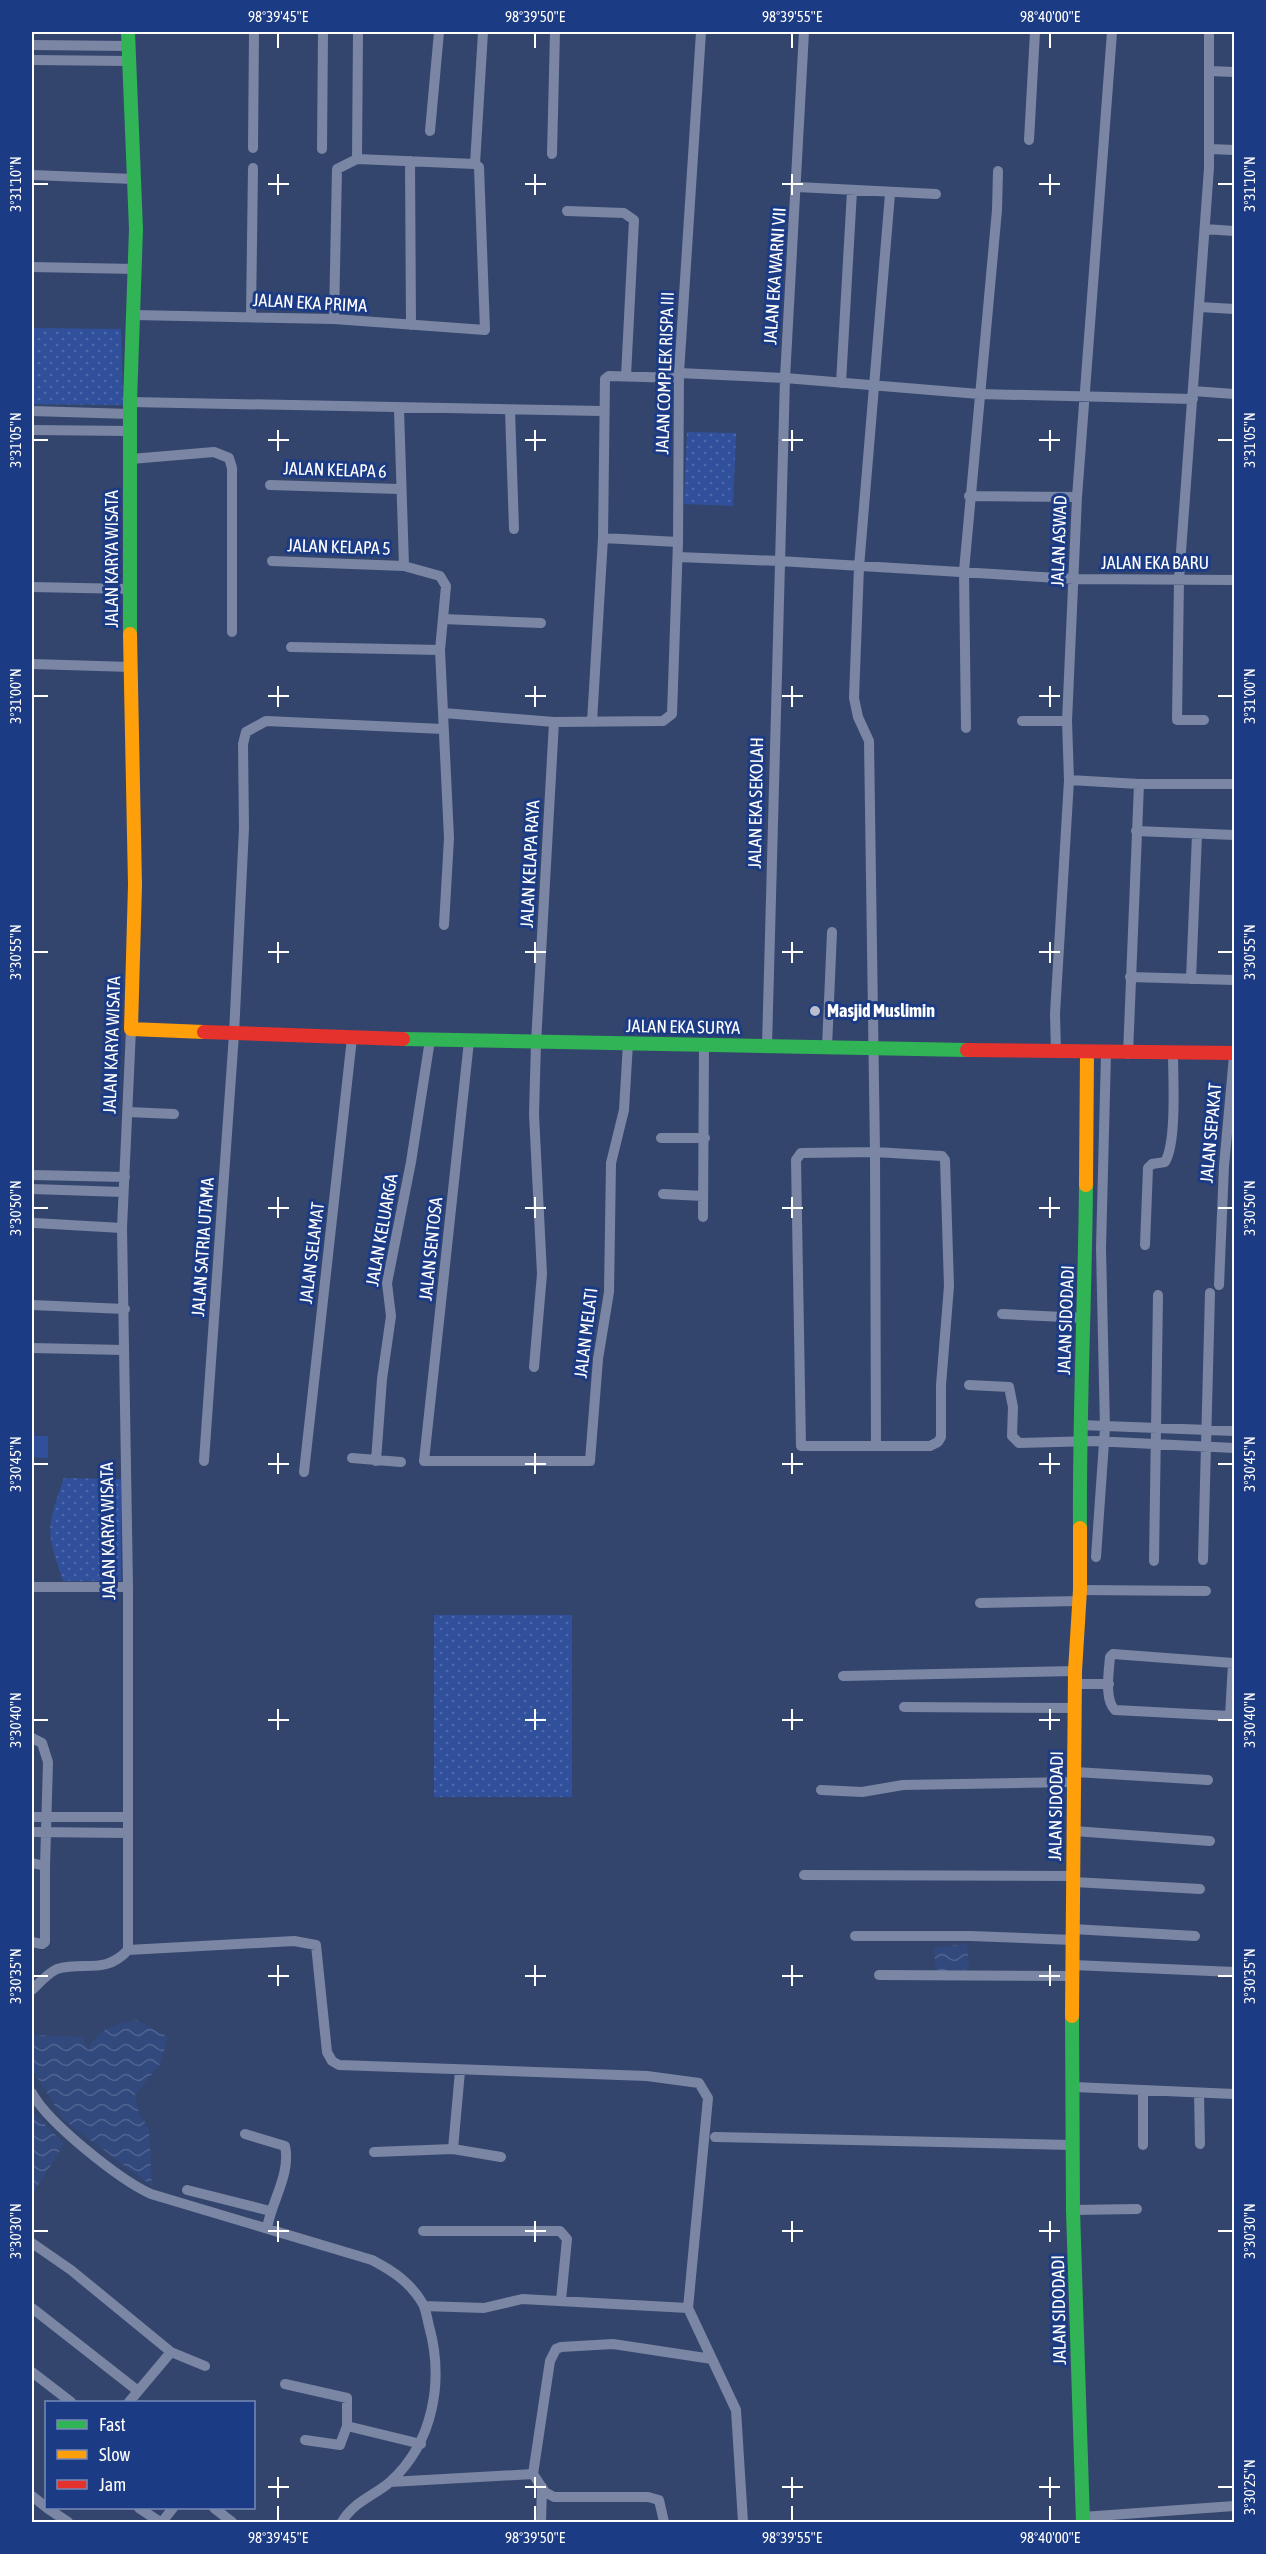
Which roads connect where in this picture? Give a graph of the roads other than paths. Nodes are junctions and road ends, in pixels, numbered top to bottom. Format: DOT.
graph roads {
  1 [pos="254,32"];
  2 [pos="323,32"];
  3 [pos="358,32"];
  4 [pos="439,32"];
  5 [pos="483,32"];
  6 [pos="555,32"];
  7 [pos="701,32"];
  8 [pos="804,32"];
  9 [pos="1035,32"];
  10 [pos="1112,32"];
  11 [pos="1209,32"];
  12 [pos="128,39"];
  13 [pos="32,45"];
  14 [pos="61,46"];
  15 [pos="32,60"];
  16 [pos="61,61"];
  17 [pos="128,61"];
  18 [pos="1209,71"];
  19 [pos="1234,72"];
  20 [pos="430,131"];
  21 [pos="1029,140"];
  22 [pos="253,148"];
  23 [pos="1210,148"];
  24 [pos="322,149"];
  25 [pos="1234,150"];
  26 [pos="552,153"];
  27 [pos="357,159"];
  28 [pos="410,161"];
  29 [pos="475,164"];
  30 [pos="253,168"];
  31 [pos="998,171"];
  32 [pos="32,175"];
  33 [pos="134,178"];
  34 [pos="797,187"];
  35 [pos="852,191"];
  36 [pos="890,194"];
  37 [pos="936,194"];
  38 [pos="567,211"];
  39 [pos="1205,229"];
  40 [pos="1234,231"];
  41 [pos="32,267"];
  42 [pos="135,269"];
  43 [pos="1200,307"];
  44 [pos="1234,309"];
  45 [pos="134,315"];
  46 [pos="251,316"];
  47 [pos="334,319"];
  48 [pos="411,325"];
  49 [pos="679,375"];
  50 [pos="626,376"];
  51 [pos="785,378"];
  52 [pos="841,383"];
  53 [pos="873,387"];
  54 [pos="979,394"];
  55 [pos="1234,394"];
  56 [pos="1193,395"];
  57 [pos="1084,396"];
  58 [pos="130,408"];
  59 [pos="399,409"];
  60 [pos="510,410"];
  61 [pos="32,411"];
  62 [pos="602,411"];
  63 [pos="32,430"];
  64 [pos="130,431"];
  65 [pos="131,456"];
  66 [pos="270,485"];
  67 [pos="399,489"];
  68 [pos="969,496"];
  69 [pos="1077,498"];
  70 [pos="514,529"];
  71 [pos="603,538"];
  72 [pos="678,542"];
  73 [pos="678,557"];
  74 [pos="272,561"];
  75 [pos="779,561"];
  76 [pos="404,566"];
  77 [pos="859,567"];
  78 [pos="964,571"];
  79 [pos="1075,579"];
  80 [pos="1179,579"];
  81 [pos="1234,580"];
  82 [pos="32,587"];
  83 [pos="129,589"];
  84 [pos="443,619"];
  85 [pos="541,623"];
  86 [pos="232,632"];
  87 [pos="291,647"];
  88 [pos="440,650"];
  89 [pos="32,664"];
  90 [pos="131,667"];
  91 [pos="444,713"];
  92 [pos="1204,720"];
  93 [pos="1022,721"];
  94 [pos="1067,721"];
  95 [pos="554,722"];
  96 [pos="592,722"];
  97 [pos="966,728"];
  98 [pos="443,729"];
  99 [pos="1069,780"];
  100 [pos="1234,783"];
  101 [pos="1139,784"];
  102 [pos="1136,831"];
  103 [pos="1197,835"];
  104 [pos="1234,835"];
  105 [pos="444,925"];
  106 [pos="832,932"];
  107 [pos="1130,977"];
  108 [pos="1191,979"];
  109 [pos="1234,980"];
  110 [pos="131,1029"];
  111 [pos="234,1034"];
  112 [pos="352,1038"];
  113 [pos="430,1040"];
  114 [pos="469,1041"];
  115 [pos="536,1043"];
  116 [pos="628,1043"];
  117 [pos="767,1046"];
  118 [pos="704,1047"];
  119 [pos="827,1047"];
  120 [pos="873,1048"];
  121 [pos="1056,1052"];
  122 [pos="1087,1053"];
  123 [pos="1173,1053"];
  124 [pos="1106,1054"];
  125 [pos="1128,1054"];
  126 [pos="1234,1055"];
  127 [pos="128,1112"];
  128 [pos="174,1114"];
  129 [pos="661,1138"];
  130 [pos="705,1138"];
  131 [pos="875,1152"];
  132 [pos="32,1175"];
  133 [pos="125,1177"];
  134 [pos="32,1189"];
  135 [pos="123,1192"];
  136 [pos="663,1194"];
  137 [pos="702,1196"];
  138 [pos="703,1217"];
  139 [pos="34,1223"];
  140 [pos="122,1228"];
  141 [pos="1145,1245"];
  142 [pos="1219,1285"];
  143 [pos="1210,1293"];
  144 [pos="1158,1295"];
  145 [pos="32,1305"];
  146 [pos="125,1309"];
  147 [pos="1002,1314"];
  148 [pos="1085,1318"];
  149 [pos="32,1348"];
  150 [pos="124,1350"];
  151 [pos="534,1367"];
  152 [pos="969,1385"];
  153 [pos="1080,1425"];
  154 [pos="1105,1428"];
  155 [pos="1155,1430"];
  156 [pos="1234,1431"];
  157 [pos="1208,1432"];
  158 [pos="1079,1441"];
  159 [pos="1102,1441"];
  160 [pos="876,1446"];
  161 [pos="1154,1446"];
  162 [pos="1208,1447"];
  163 [pos="1234,1448"];
  164 [pos="352,1458"];
  165 [pos="204,1461"];
  166 [pos="376,1461"];
  167 [pos="424,1461"];
  168 [pos="401,1462"];
  169 [pos="304,1472"];
  170 [pos="1096,1557"];
  171 [pos="1203,1560"];
  172 [pos="1154,1561"];
  173 [pos="32,1587"];
  174 [pos="128,1587"];
  175 [pos="1206,1591"];
  176 [pos="1079,1596"];
  177 [pos="980,1603"];
  178 [pos="843,1676"];
  179 [pos="1075,1678"];
  180 [pos="1109,1684"];
  181 [pos="904,1707"];
  182 [pos="1075,1708"];
  183 [pos="32,1738"];
  184 [pos="1075,1777"];
  185 [pos="1208,1780"];
  186 [pos="821,1790"];
  187 [pos="32,1817"];
  188 [pos="45,1817"];
  189 [pos="127,1817"];
  190 [pos="1074,1831"];
  191 [pos="32,1832"];
  192 [pos="45,1832"];
  193 [pos="128,1833"];
  194 [pos="1210,1841"];
  195 [pos="32,1863"];
  196 [pos="45,1866"];
  197 [pos="804,1875"];
  198 [pos="1074,1879"];
  199 [pos="1200,1889"];
  200 [pos="1073,1934"];
  201 [pos="855,1936"];
  202 [pos="1195,1936"];
  203 [pos="32,1942"];
  204 [pos="128,1950"];
  205 [pos="1073,1970"];
  206 [pos="1234,1972"];
  207 [pos="879,1975"];
  208 [pos="32,1990"];
  209 [pos="460,2071"];
  210 [pos="1074,2087"];
  211 [pos="1143,2091"];
  212 [pos="32,2093"];
  213 [pos="1199,2093"];
  214 [pos="1234,2094"];
  215 [pos="245,2134"];
  216 [pos="715,2137"];
  217 [pos="1200,2144"];
  218 [pos="1072,2145"];
  219 [pos="1143,2145"];
  220 [pos="453,2149"];
  221 [pos="374,2152"];
  222 [pos="501,2157"];
  223 [pos="188,2190"];
  224 [pos="1137,2209"];
  225 [pos="1073,2210"];
  226 [pos="270,2211"];
  227 [pos="267,2228"];
  228 [pos="423,2231"];
  229 [pos="32,2243"];
  230 [pos="561,2300"];
  231 [pos="424,2306"];
  232 [pos="32,2308"];
  233 [pos="688,2308"];
  234 [pos="171,2352"];
  235 [pos="712,2359"];
  236 [pos="205,2366"];
  237 [pos="32,2372"];
  238 [pos="285,2384"];
  239 [pos="138,2391"];
  240 [pos="68,2401"];
  241 [pos="130,2401"];
  242 [pos="347,2426"];
  243 [pos="305,2440"];
  244 [pos="421,2444"];
  245 [pos="532,2474"];
  246 [pos="390,2482"];
  247 [pos="542,2487"];
  248 [pos="32,2496"];
  249 [pos="45,2506"];
  250 [pos="1234,2506"];
  251 [pos="50,2509"];
  252 [pos="140,2509"];
  253 [pos="172,2509"];
  254 [pos="215,2509"];
  255 [pos="1083,2520"];
  256 [pos="68,2523"];
  257 [pos="161,2523"];
  258 [pos="232,2523"];
  259 [pos="342,2523"];
  260 [pos="541,2523"];
  261 [pos="664,2523"];
  262 [pos="743,2523"];
  1 -- 22 [label="street"];
  2 -- 24 [label="street"];
  3 -- 27 [label="street"];
  4 -- 20 [label="street"];
  5 -- 29 [label="street"];
  6 -- 26 [label="street"];
  7 -- 49 [label="street, JALAN COMPLEK RISPA III"];
  8 -- 34 [label="street, JALAN EKA WARNI VII"];
  9 -- 21 [label="street"];
  10 -- 57 [label="street, JALAN ASWAD"];
  11 -- 18 [label="street"];
  12 -- 14 [label="street"];
  12 -- 17 [label="street, JALAN KARYA WISATA"];
  13 -- 14 [label="street"];
  14 -- 16 [label="street"];
  15 -- 16 [label="street"];
  16 -- 17 [label="street"];
  17 -- 33 [label="street, JALAN KARYA WISATA"];
  18 -- 19 [label="street"];
  18 -- 23 [label="street"];
  23 -- 25 [label="street"];
  23 -- 39 [label="street"];
  27 -- 28 [label="street"];
  27 -- 47 [label="street"];
  28 -- 29 [label="street"];
  28 -- 48 [label="street"];
  29 -- 48 [label="street, JALAN EKA PRIMA"];
  30 -- 46 [label="street"];
  31 -- 54 [label="street"];
  32 -- 33 [label="street"];
  33 -- 42 [label="street, JALAN KARYA WISATA"];
  34 -- 35 [label="street"];
  34 -- 51 [label="street, JALAN EKA WARNI VII"];
  35 -- 36 [label="street"];
  35 -- 52 [label="street"];
  36 -- 37 [label="street"];
  36 -- 53 [label="street"];
  38 -- 50 [label="street"];
  39 -- 40 [label="street"];
  39 -- 43 [label="street"];
  41 -- 42 [label="street"];
  42 -- 45 [label="street, JALAN KARYA WISATA"];
  43 -- 44 [label="street"];
  43 -- 56 [label="street"];
  45 -- 46 [label="street, JALAN EKA PRIMA"];
  45 -- 58 [label="street, JALAN KARYA WISATA"];
  46 -- 47 [label="street, JALAN EKA PRIMA"];
  47 -- 48 [label="street, JALAN EKA PRIMA"];
  49 -- 50 [label="street"];
  49 -- 51 [label="street"];
  49 -- 72 [label="street, JALAN COMPLEK RISPA III"];
  50 -- 62 [label="street"];
  51 -- 52 [label="street"];
  51 -- 75 [label="street, JALAN EKA WARNI VII"];
  52 -- 53 [label="street"];
  53 -- 54 [label="street"];
  53 -- 77 [label="street"];
  54 -- 57 [label="street"];
  54 -- 68 [label="street"];
  55 -- 56 [label="street"];
  56 -- 57 [label="street"];
  56 -- 80 [label="street"];
  57 -- 69 [label="street, JALAN ASWAD"];
  58 -- 59 [label="street"];
  58 -- 61 [label="street"];
  58 -- 64 [label="street, JALAN KARYA WISATA"];
  59 -- 60 [label="street"];
  59 -- 67 [label="street"];
  60 -- 62 [label="street"];
  60 -- 70 [label="street"];
  62 -- 71 [label="street"];
  63 -- 64 [label="street"];
  64 -- 65 [label="street, JALAN KARYA WISATA"];
  65 -- 83 [label="street, JALAN KARYA WISATA"];
  65 -- 86 [label="street"];
  66 -- 67 [label="street, JALAN KELAPA 6"];
  67 -- 76 [label="street"];
  68 -- 69 [label="street"];
  68 -- 78 [label="street"];
  69 -- 79 [label="street, JALAN ASWAD"];
  71 -- 72 [label="street"];
  71 -- 96 [label="street"];
  72 -- 73 [label="street, JALAN COMPLEK RISPA III"];
  73 -- 75 [label="street, JALAN EKA BARU"];
  73 -- 96 [label="street, JALAN COMPLEK RISPA III"];
  74 -- 76 [label="street, JALAN KELAPA 5"];
  75 -- 77 [label="street, JALAN EKA BARU"];
  75 -- 117 [label="street, JALAN EKA SEKOLAH"];
  76 -- 84 [label="street, JALAN KELAPA 5"];
  77 -- 78 [label="street, JALAN EKA BARU"];
  77 -- 120 [label="street"];
  78 -- 79 [label="street, JALAN EKA BARU"];
  78 -- 97 [label="street"];
  79 -- 80 [label="street, JALAN EKA BARU"];
  79 -- 94 [label="street, JALAN ASWAD"];
  80 -- 81 [label="street, JALAN EKA BARU"];
  80 -- 92 [label="street"];
  82 -- 83 [label="street"];
  83 -- 90 [label="street, JALAN KARYA WISATA"];
  84 -- 85 [label="street"];
  84 -- 88 [label="street"];
  87 -- 88 [label="street"];
  88 -- 91 [label="street"];
  89 -- 90 [label="street"];
  90 -- 110 [label="street, JALAN KARYA WISATA"];
  91 -- 95 [label="street"];
  91 -- 98 [label="street"];
  93 -- 94 [label="street"];
  94 -- 99 [label="street, JALAN ASWAD"];
  95 -- 96 [label="street"];
  95 -- 115 [label="street, JALAN KELAPA RAYA"];
  98 -- 105 [label="street"];
  98 -- 111 [label="street, JALAN SATRIA UTAMA"];
  99 -- 101 [label="street"];
  99 -- 121 [label="street, JALAN ASWAD"];
  100 -- 101 [label="street"];
  101 -- 102 [label="street"];
  102 -- 103 [label="street"];
  102 -- 107 [label="street"];
  103 -- 104 [label="street"];
  103 -- 108 [label="street"];
  106 -- 119 [label="street"];
  107 -- 108 [label="street"];
  107 -- 125 [label="street"];
  108 -- 109 [label="street"];
  110 -- 111 [label="street, JALAN EKA SURYA"];
  110 -- 127 [label="street, JALAN KARYA WISATA"];
  111 -- 112 [label="street, JALAN EKA SURYA"];
  111 -- 165 [label="street, JALAN SATRIA UTAMA"];
  112 -- 113 [label="street, JALAN EKA SURYA"];
  112 -- 169 [label="street, JALAN SELAMAT"];
  113 -- 114 [label="street, JALAN EKA SURYA"];
  113 -- 166 [label="street, JALAN KELUARGA"];
  114 -- 115 [label="street, JALAN EKA SURYA"];
  114 -- 167 [label="street, JALAN SENTOSA"];
  115 -- 116 [label="street, JALAN EKA SURYA"];
  115 -- 151 [label="street, JALAN KELAPA RAYA"];
  116 -- 118 [label="street, JALAN EKA SURYA"];
  116 -- 167 [label="street, JALAN MELATI"];
  117 -- 118 [label="street, JALAN EKA SURYA"];
  117 -- 119 [label="street, JALAN EKA SURYA"];
  118 -- 130 [label="street"];
  119 -- 120 [label="street, JALAN EKA SURYA"];
  120 -- 121 [label="street, JALAN EKA SURYA"];
  120 -- 131 [label="street"];
  121 -- 122 [label="street, JALAN EKA SURYA"];
  122 -- 124 [label="street, JALAN EKA SURYA"];
  122 -- 148 [label="street, JALAN SIDODADI"];
  123 -- 125 [label="street, JALAN EKA SURYA"];
  123 -- 126 [label="street, JALAN EKA SURYA"];
  123 -- 141 [label="street"];
  124 -- 125 [label="street, JALAN EKA SURYA"];
  124 -- 154 [label="street"];
  126 -- 142 [label="street, JALAN SEPAKAT"];
  127 -- 128 [label="street"];
  127 -- 133 [label="street, JALAN KARYA WISATA"];
  129 -- 130 [label="street"];
  130 -- 137 [label="street"];
  131 -- 160 [label="street"];
  131 -- 160 [label="street"];
  131 -- 160 [label="street"];
  132 -- 133 [label="street"];
  133 -- 135 [label="street, JALAN KARYA WISATA"];
  134 -- 135 [label="street"];
  135 -- 140 [label="street, JALAN KARYA WISATA"];
  136 -- 137 [label="street"];
  137 -- 138 [label="street"];
  139 -- 140 [label="street"];
  140 -- 146 [label="street, JALAN KARYA WISATA"];
  143 -- 157 [label="street"];
  144 -- 155 [label="street"];
  145 -- 146 [label="street"];
  146 -- 150 [label="street, JALAN KARYA WISATA"];
  147 -- 148 [label="street"];
  148 -- 153 [label="street, JALAN SIDODADI"];
  149 -- 150 [label="street"];
  150 -- 174 [label="street, JALAN KARYA WISATA"];
  152 -- 158 [label="street"];
  153 -- 154 [label="street"];
  153 -- 158 [label="street, JALAN SIDODADI"];
  154 -- 155 [label="street"];
  154 -- 159 [label="street"];
  155 -- 157 [label="street"];
  155 -- 161 [label="street"];
  156 -- 157 [label="street"];
  157 -- 162 [label="street"];
  158 -- 159 [label="street"];
  158 -- 176 [label="street, JALAN SIDODADI"];
  159 -- 161 [label="street"];
  159 -- 170 [label="street"];
  161 -- 162 [label="street"];
  161 -- 172 [label="street"];
  162 -- 163 [label="street"];
  162 -- 171 [label="street"];
  164 -- 166 [label="street"];
  166 -- 168 [label="street"];
  173 -- 174 [label="street"];
  174 -- 189 [label="street, JALAN KARYA WISATA"];
  175 -- 176 [label="street"];
  176 -- 177 [label="street"];
  176 -- 179 [label="street, JALAN SIDODADI"];
  178 -- 179 [label="street"];
  179 -- 180 [label="street"];
  179 -- 182 [label="street, JALAN SIDODADI"];
  180 -- 180 [label="street"];
  181 -- 182 [label="street"];
  182 -- 184 [label="street, JALAN SIDODADI"];
  183 -- 188 [label="street"];
  184 -- 185 [label="street"];
  184 -- 186 [label="street"];
  184 -- 190 [label="street, JALAN SIDODADI"];
  187 -- 188 [label="street"];
  188 -- 189 [label="street"];
  188 -- 192 [label="street"];
  189 -- 193 [label="street, JALAN KARYA WISATA"];
  190 -- 194 [label="street"];
  190 -- 198 [label="street, JALAN SIDODADI"];
  191 -- 192 [label="street"];
  192 -- 193 [label="street"];
  192 -- 196 [label="street"];
  193 -- 204 [label="street, JALAN KARYA WISATA"];
  195 -- 196 [label="street"];
  196 -- 203 [label="street"];
  197 -- 198 [label="street"];
  198 -- 199 [label="street"];
  198 -- 200 [label="street, JALAN SIDODADI"];
  200 -- 201 [label="street"];
  200 -- 202 [label="street"];
  200 -- 205 [label="street, JALAN SIDODADI"];
  204 -- 208 [label="street"];
  204 -- 209 [label="street"];
  205 -- 206 [label="street"];
  205 -- 207 [label="street"];
  205 -- 210 [label="street, JALAN SIDODADI"];
  209 -- 220 [label="street"];
  209 -- 233 [label="street"];
  210 -- 211 [label="street"];
  210 -- 218 [label="street, JALAN SIDODADI"];
  211 -- 213 [label="street"];
  211 -- 219 [label="street"];
  212 -- 227 [label="street"];
  213 -- 214 [label="street"];
  213 -- 217 [label="street"];
  215 -- 226 [label="street"];
  216 -- 218 [label="street"];
  218 -- 225 [label="street, JALAN SIDODADI"];
  220 -- 221 [label="street"];
  220 -- 222 [label="street"];
  223 -- 226 [label="street"];
  224 -- 225 [label="street"];
  225 -- 255 [label="street, JALAN SIDODADI"];
  226 -- 227 [label="street"];
  227 -- 231 [label="street"];
  228 -- 230 [label="street"];
  229 -- 234 [label="street"];
  230 -- 231 [label="street"];
  230 -- 233 [label="street"];
  231 -- 244 [label="street"];
  232 -- 239 [label="street"];
  233 -- 235 [label="street"];
  234 -- 236 [label="street"];
  234 -- 239 [label="street"];
  235 -- 245 [label="street"];
  235 -- 262 [label="street"];
  237 -- 240 [label="street"];
  238 -- 242 [label="street"];
  239 -- 241 [label="street"];
  242 -- 243 [label="street"];
  242 -- 244 [label="street"];
  244 -- 246 [label="street"];
  245 -- 246 [label="street"];
  245 -- 247 [label="street"];
  246 -- 259 [label="street"];
  247 -- 260 [label="street"];
  247 -- 261 [label="street"];
  248 -- 249 [label="street"];
  250 -- 255 [label="street"];
  251 -- 256 [label="street"];
  252 -- 257 [label="street"];
  253 -- 257 [label="street"];
  254 -- 258 [label="street"];
}
